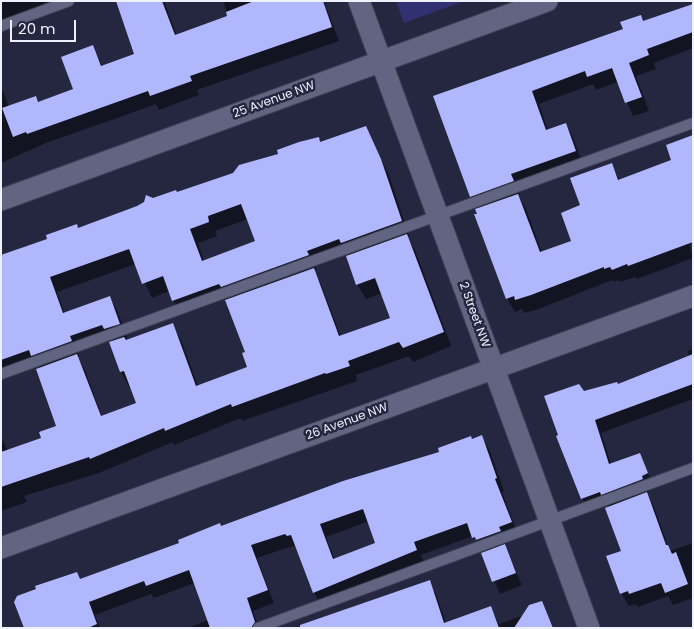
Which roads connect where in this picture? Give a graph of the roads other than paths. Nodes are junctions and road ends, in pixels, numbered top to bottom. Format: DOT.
graph roads {
  1 [pos="69,1"];
  2 [pos="359,1"];
  3 [pos="547,1"];
  4 [pos="1,26"];
  5 [pos="381,61"];
  6 [pos="693,123"];
  7 [pos="1,200"];
  8 [pos="438,215"];
  9 [pos="693,296"];
  10 [pos="494,369"];
  11 [pos="1,374"];
  12 [pos="693,468"];
  13 [pos="550,521"];
  14 [pos="1,548"];
  15 [pos="258,628"];
  16 [pos="589,628"];
  1 -- 4 [label="lane"];
  2 -- 5 [label="street, 2 Street NW"];
  3 -- 5 [label="street, 25 Avenue NW"];
  5 -- 7 [label="street, 25 Avenue NW"];
  5 -- 8 [label="street, 2 Street NW"];
  6 -- 8 [label="lane"];
  8 -- 10 [label="street, 2 Street NW"];
  8 -- 11 [label="lane"];
  9 -- 10 [label="street, 26 Avenue NW"];
  10 -- 13 [label="street, 2 Street NW"];
  10 -- 14 [label="street, 26 Avenue NW"];
  12 -- 13 [label="lane"];
  13 -- 15 [label="lane"];
  13 -- 16 [label="street, 2 Street NW"];
}
